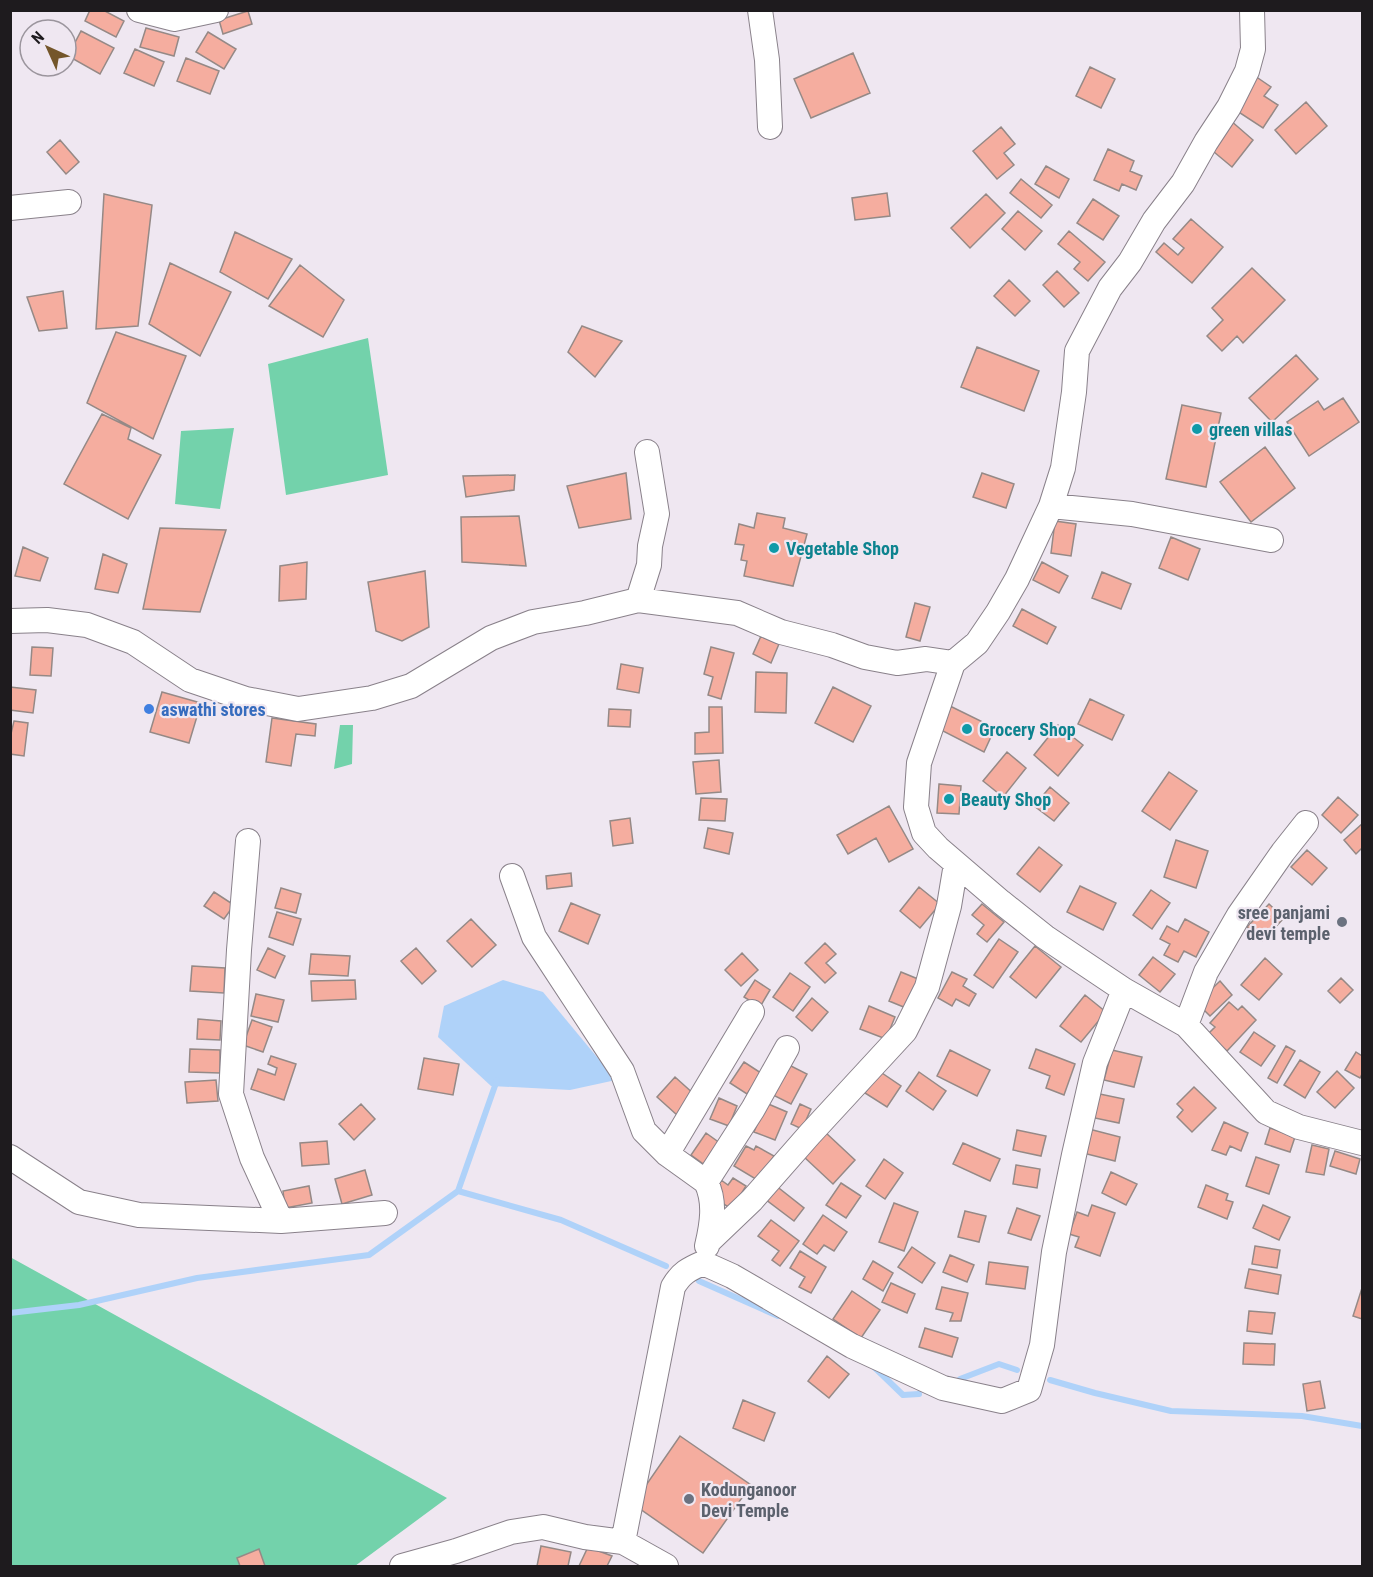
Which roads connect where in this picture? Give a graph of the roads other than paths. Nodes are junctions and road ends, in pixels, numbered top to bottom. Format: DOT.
graph roads {
  1 [pos="139,10"];
  2 [pos="216,10"];
  3 [pos="760,10"];
  4 [pos="1252,10"];
  5 [pos="770,127"];
  6 [pos="69,202"];
  7 [pos="10,208"];
  8 [pos="647,452"];
  9 [pos="1051,506"];
  10 [pos="1271,540"];
  11 [pos="638,600"];
  12 [pos="10,621"];
  13 [pos="953,663"];
  14 [pos="1306,823"];
  15 [pos="248,841"];
  16 [pos="956,864"];
  17 [pos="513,876"];
  18 [pos="1124,990"];
  19 [pos="752,1012"];
  20 [pos="1186,1025"];
  21 [pos="788,1048"];
  22 [pos="1362,1143"];
  23 [pos="667,1154"];
  24 [pos="10,1157"];
  25 [pos="706,1182"];
  26 [pos="385,1213"];
  27 [pos="281,1221"];
  28 [pos="705,1252"];
  29 [pos="623,1542"];
  30 [pos="659,1565"];
  31 [pos="402,1566"];
  1 -- 2 [label="street"];
  3 -- 5 [label="street"];
  4 -- 9 [label="street"];
  6 -- 7 [label="street"];
  8 -- 11 [label="street"];
  9 -- 10 [label="street"];
  9 -- 13 [label="street"];
  11 -- 12 [label="street"];
  11 -- 13 [label="street"];
  13 -- 16 [label="street"];
  14 -- 20 [label="street"];
  15 -- 27 [label="street"];
  16 -- 18 [label="street"];
  16 -- 28 [label="street"];
  17 -- 23 [label="street"];
  18 -- 20 [label="street"];
  18 -- 28 [label="street"];
  19 -- 23 [label="street"];
  20 -- 22 [label="street"];
  21 -- 25 [label="street"];
  23 -- 25 [label="street"];
  24 -- 27 [label="street"];
  25 -- 28 [label="street"];
  26 -- 27 [label="street"];
  28 -- 29 [label="street"];
  29 -- 30 [label="street"];
  29 -- 31 [label="street"];
}
